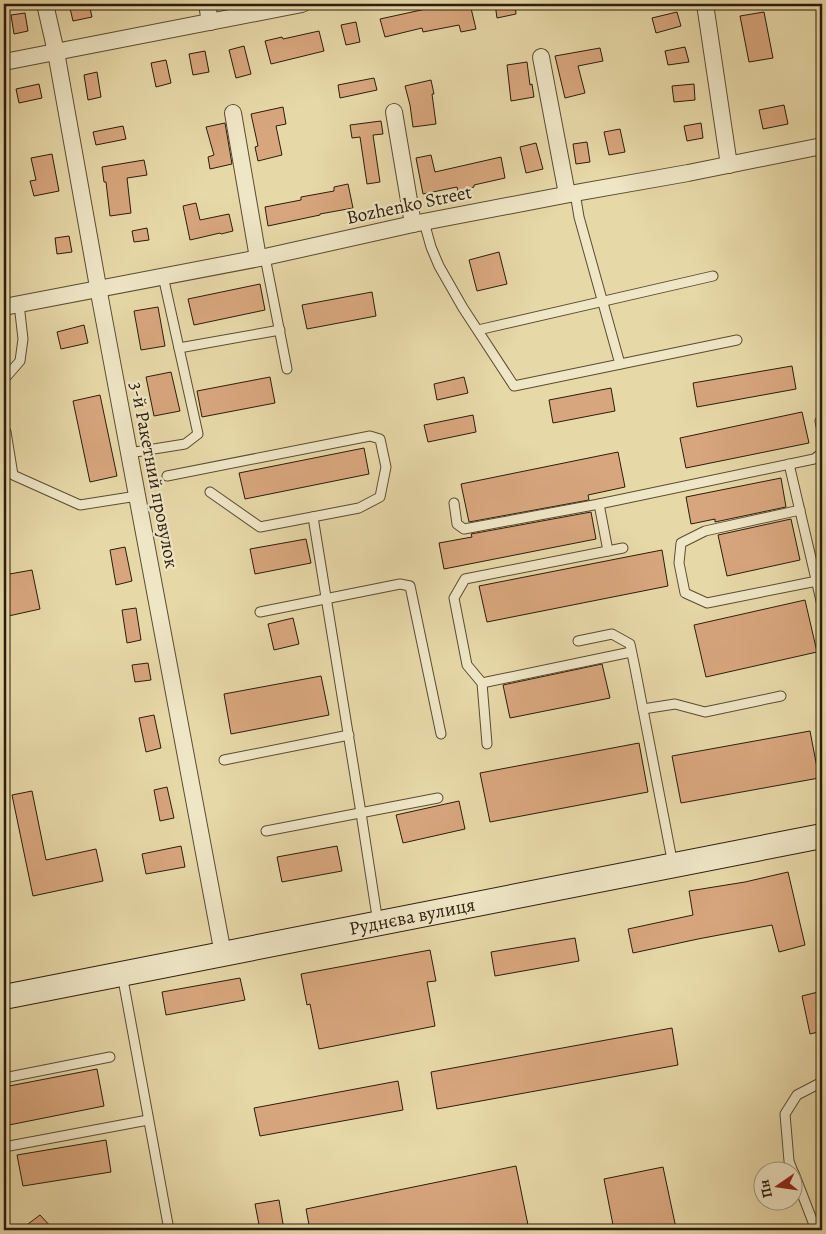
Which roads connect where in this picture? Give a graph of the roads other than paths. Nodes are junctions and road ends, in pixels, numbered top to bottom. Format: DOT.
graph roads {
  1 [pos="45,4"];
  2 [pos="207,4"];
  3 [pos="302,4"];
  4 [pos="705,4"];
  5 [pos="210,22"];
  6 [pos="56,52"];
  7 [pos="542,57"];
  8 [pos="4,62"];
  9 [pos="394,112"];
  10 [pos="233,113"];
  11 [pos="822,146"];
  12 [pos="729,165"];
  13 [pos="571,193"];
  14 [pos="418,223"];
  15 [pos="262,257"];
  16 [pos="163,276"];
  17 [pos="712,276"];
  18 [pos="98,288"];
  19 [pos="602,302"];
  20 [pos="12,305"];
  21 [pos="280,330"];
  22 [pos="478,330"];
  23 [pos="737,340"];
  24 [pos="179,348"];
  25 [pos="620,364"];
  26 [pos="287,369"];
  27 [pos="4,377"];
  28 [pos="820,421"];
  29 [pos="4,432"];
  30 [pos="822,432"];
  31 [pos="129,453"];
  32 [pos="822,453"];
  33 [pos="789,464"];
  34 [pos="167,476"];
  35 [pos="210,492"];
  36 [pos="137,496"];
  37 [pos="454,503"];
  38 [pos="599,504"];
  39 [pos="800,510"];
  40 [pos="313,517"];
  41 [pos="623,548"];
  42 [pos="608,551"];
  43 [pos="817,581"];
  44 [pos="326,598"];
  45 [pos="822,605"];
  46 [pos="260,612"];
  47 [pos="578,641"];
  48 [pos="632,652"];
  49 [pos="482,683"];
  50 [pos="781,696"];
  51 [pos="643,710"];
  52 [pos="441,734"];
  53 [pos="349,735"];
  54 [pos="487,744"];
  55 [pos="224,760"];
  56 [pos="438,798"];
  57 [pos="361,813"];
  58 [pos="266,831"];
  59 [pos="822,836"];
  60 [pos="673,865"];
  61 [pos="378,924"];
  62 [pos="223,954"];
  63 [pos="122,974"];
  64 [pos="4,997"];
  65 [pos="110,1058"];
  66 [pos="4,1078"];
  67 [pos="822,1082"];
  68 [pos="148,1120"];
  69 [pos="4,1147"];
  70 [pos="789,1162"];
  71 [pos="804,1200"];
  72 [pos="169,1230"];
  73 [pos="816,1230"];
  1 -- 6 [label="street, 3-й Ракетний провулок"];
  2 -- 5 [label="street"];
  3 -- 5 [label="street"];
  4 -- 12 [label="street"];
  5 -- 6 [label="street"];
  6 -- 8 [label="street"];
  6 -- 18 [label="street, 3-й Ракетний провулок"];
  7 -- 13 [label="street"];
  9 -- 14 [label="street"];
  10 -- 15 [label="street"];
  11 -- 12 [label="street, Bozhenko Street"];
  12 -- 13 [label="street, Bozhenko Street"];
  13 -- 14 [label="street, Bozhenko Street"];
  13 -- 19 [label="lane"];
  14 -- 15 [label="street, Bozhenko Street"];
  14 -- 22 [label="lane"];
  15 -- 16 [label="street, Bozhenko Street"];
  15 -- 21 [label="lane"];
  16 -- 18 [label="street, Bozhenko Street"];
  16 -- 24 [label="lane"];
  17 -- 19 [label="lane"];
  18 -- 20 [label="street, Bozhenko Street"];
  18 -- 31 [label="street, 3-й Ракетний провулок"];
  19 -- 22 [label="lane"];
  19 -- 25 [label="lane"];
  20 -- 27 [label="lane"];
  21 -- 24 [label="lane"];
  21 -- 26 [label="lane"];
  22 -- 25 [label="lane"];
  23 -- 25 [label="lane"];
  24 -- 31 [label="lane"];
  28 -- 30 [label="lane"];
  29 -- 36 [label="lane"];
  31 -- 36 [label="street, 3-й Ракетний провулок"];
  32 -- 33 [label="lane"];
  33 -- 38 [label="lane"];
  33 -- 39 [label="lane"];
  34 -- 40 [label="lane"];
  35 -- 40 [label="lane"];
  36 -- 62 [label="street, 3-й Ракетний провулок"];
  37 -- 38 [label="lane"];
  38 -- 42 [label="lane"];
  39 -- 43 [label="lane"];
  39 -- 43 [label="lane"];
  40 -- 44 [label="lane"];
  41 -- 42 [label="lane"];
  42 -- 49 [label="lane"];
  43 -- 45 [label="lane"];
  44 -- 46 [label="lane"];
  44 -- 52 [label="lane"];
  44 -- 53 [label="lane"];
  47 -- 48 [label="lane"];
  48 -- 49 [label="lane"];
  48 -- 51 [label="lane"];
  49 -- 54 [label="lane"];
  50 -- 51 [label="lane"];
  51 -- 60 [label="lane"];
  53 -- 55 [label="lane"];
  53 -- 57 [label="lane"];
  56 -- 57 [label="lane"];
  57 -- 58 [label="lane"];
  57 -- 61 [label="lane"];
  59 -- 60 [label="street, Руднєва вулиця"];
  60 -- 61 [label="street, Руднєва вулиця"];
  61 -- 62 [label="street, Руднєва вулиця"];
  62 -- 63 [label="street, Руднєва вулиця"];
  63 -- 64 [label="street, Руднєва вулиця"];
  63 -- 68 [label="lane"];
  65 -- 66 [label="lane"];
  67 -- 70 [label="lane"];
  68 -- 69 [label="lane"];
  68 -- 72 [label="lane"];
  71 -- 73 [label="lane"];
}
